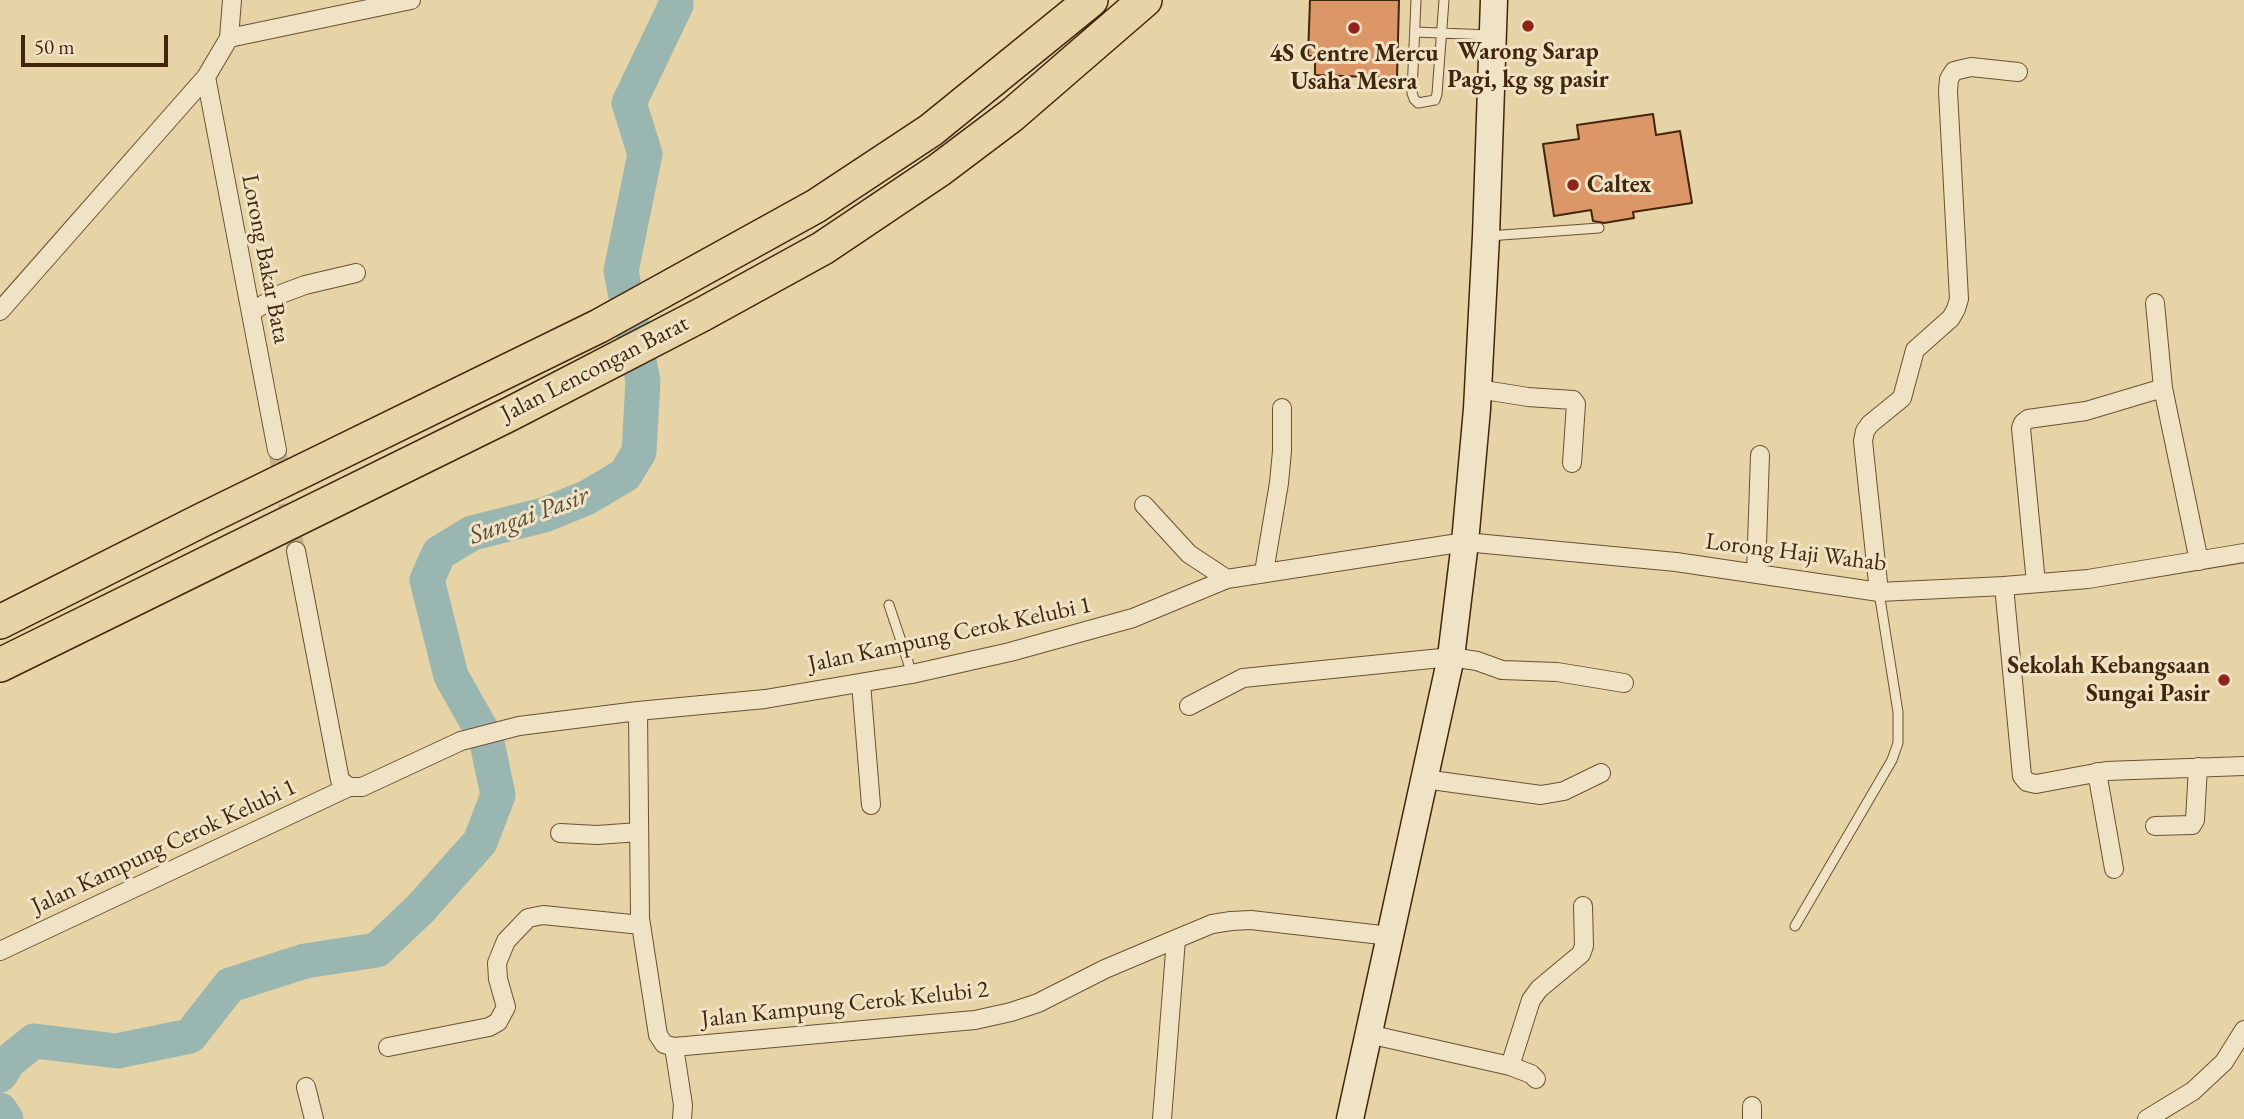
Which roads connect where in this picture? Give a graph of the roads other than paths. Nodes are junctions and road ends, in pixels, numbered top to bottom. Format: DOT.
graph roads {
  1 [pos="232,0"];
  2 [pos="411,0"];
  3 [pos="1091,0"];
  4 [pos="1144,0"];
  5 [pos="1416,0"];
  6 [pos="1444,0"];
  7 [pos="1494,0"];
  8 [pos="347,7"];
  9 [pos="1415,32"];
  10 [pos="1442,33"];
  11 [pos="1493,35"];
  12 [pos="229,37"];
  13 [pos="2018,72"];
  14 [pos="206,77"];
  15 [pos="1599,228"];
  16 [pos="1486,236"];
  17 [pos="356,273"];
  18 [pos="2155,303"];
  19 [pos="0,311"];
  20 [pos="251,312"];
  21 [pos="2162,388"];
  22 [pos="1478,389"];
  23 [pos="1282,408"];
  24 [pos="277,450"];
  25 [pos="1760,455"];
  26 [pos="1572,463"];
  27 [pos="1144,505"];
  28 [pos="1465,542"];
  29 [pos="296,551"];
  30 [pos="2244,553"];
  31 [pos="2199,561"];
  32 [pos="1264,572"];
  33 [pos="1756,574"];
  34 [pos="1227,579"];
  35 [pos="2036,583"];
  36 [pos="2004,586"];
  37 [pos="1879,592"];
  38 [pos="890,605"];
  39 [pos="0,622"];
  40 [pos="1451,657"];
  41 [pos="0,665"];
  42 [pos="912,674"];
  43 [pos="861,683"];
  44 [pos="1625,683"];
  45 [pos="1189,706"];
  46 [pos="638,711"];
  47 [pos="2244,766"];
  48 [pos="2198,768"];
  49 [pos="2097,772"];
  50 [pos="1601,773"];
  51 [pos="1424,779"];
  52 [pos="349,787"];
  53 [pos="871,805"];
  54 [pos="2155,826"];
  55 [pos="639,832"];
  56 [pos="560,833"];
  57 [pos="2114,869"];
  58 [pos="1583,906"];
  59 [pos="641,925"];
  60 [pos="1795,926"];
  61 [pos="1390,936"];
  62 [pos="1176,939"];
  63 [pos="0,951"];
  64 [pos="2244,1030"];
  65 [pos="1368,1034"];
  66 [pos="388,1047"];
  67 [pos="674,1047"];
  68 [pos="1510,1066"];
  69 [pos="1536,1079"];
  70 [pos="306,1087"];
  71 [pos="314,1119"];
  72 [pos="682,1119"];
  73 [pos="1162,1119"];
  74 [pos="1350,1119"];
  75 [pos="2147,1119"];
  1 -- 12 [label="street"];
  2 -- 8 [label="street"];
  3 -- 39 [label="highway, Jalan Lencongan Barat"];
  4 -- 41 [label="highway, Jalan Lencongan Barat"];
  5 -- 9 [label="lane"];
  6 -- 10 [label="lane"];
  7 -- 11 [label="main road"];
  8 -- 12 [label="street"];
  9 -- 10 [label="lane"];
  9 -- 10 [label="lane"];
  10 -- 11 [label="lane"];
  11 -- 16 [label="main road"];
  12 -- 14 [label="street"];
  13 -- 37 [label="street"];
  14 -- 19 [label="street"];
  14 -- 20 [label="street, Lorong Bakar Bata"];
  15 -- 16 [label="lane"];
  16 -- 22 [label="main road"];
  17 -- 20 [label="street"];
  18 -- 21 [label="street"];
  20 -- 24 [label="street, Lorong Bakar Bata"];
  21 -- 31 [label="street"];
  21 -- 35 [label="street"];
  22 -- 26 [label="street"];
  22 -- 28 [label="main road"];
  23 -- 32 [label="street"];
  25 -- 33 [label="street"];
  27 -- 34 [label="street"];
  28 -- 32 [label="street, Jalan Kampung Cerok Kelubi 1"];
  28 -- 33 [label="street, Lorong Haji Wahab"];
  28 -- 40 [label="main road"];
  29 -- 52 [label="street"];
  30 -- 31 [label="street, Lorong Haji Wahab"];
  31 -- 35 [label="street, Lorong Haji Wahab"];
  32 -- 34 [label="street, Jalan Kampung Cerok Kelubi 1"];
  33 -- 37 [label="street, Lorong Haji Wahab"];
  34 -- 42 [label="street, Jalan Kampung Cerok Kelubi 1"];
  35 -- 36 [label="street, Lorong Haji Wahab"];
  36 -- 37 [label="street, Lorong Haji Wahab"];
  36 -- 49 [label="street"];
  37 -- 60 [label="lane"];
  38 -- 42 [label="lane"];
  40 -- 44 [label="street"];
  40 -- 45 [label="street"];
  40 -- 51 [label="main road"];
  42 -- 43 [label="street, Jalan Kampung Cerok Kelubi 1"];
  43 -- 46 [label="street, Jalan Kampung Cerok Kelubi 1"];
  43 -- 53 [label="street"];
  46 -- 52 [label="street, Jalan Kampung Cerok Kelubi 1"];
  46 -- 55 [label="street, Jalan Kampung Cerok Kelubi 2"];
  47 -- 48 [label="street"];
  48 -- 49 [label="street"];
  48 -- 54 [label="street"];
  49 -- 57 [label="street"];
  50 -- 51 [label="street"];
  51 -- 61 [label="main road"];
  52 -- 63 [label="street, Jalan Kampung Cerok Kelubi 1"];
  55 -- 56 [label="street"];
  55 -- 59 [label="street, Jalan Kampung Cerok Kelubi 2"];
  58 -- 68 [label="street"];
  59 -- 66 [label="street"];
  59 -- 67 [label="street, Jalan Kampung Cerok Kelubi 2"];
  61 -- 62 [label="street, Jalan Kampung Cerok Kelubi 2"];
  61 -- 65 [label="main road"];
  62 -- 67 [label="street, Jalan Kampung Cerok Kelubi 2"];
  62 -- 73 [label="street"];
  64 -- 75 [label="street"];
  65 -- 68 [label="street"];
  65 -- 74 [label="main road"];
  67 -- 72 [label="street"];
  68 -- 69 [label="street"];
  70 -- 71 [label="street"];
}
